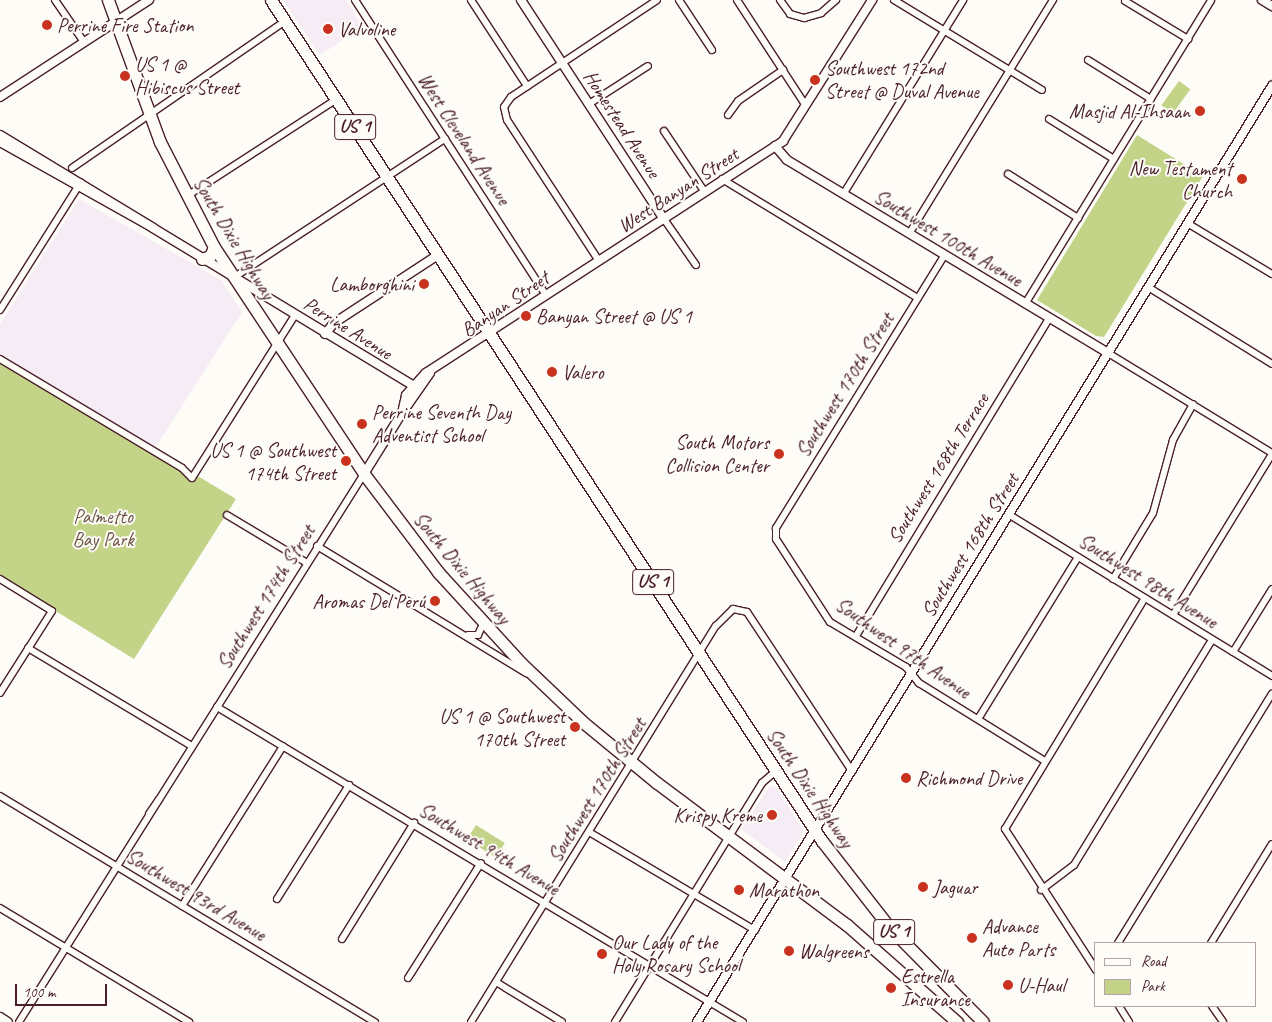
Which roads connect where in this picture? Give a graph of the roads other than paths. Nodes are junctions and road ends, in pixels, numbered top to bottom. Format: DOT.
graph roads {
  1 [pos="55,0"];
  2 [pos="108,0"];
  3 [pos="149,0"];
  4 [pos="272,0"];
  5 [pos="355,0"];
  6 [pos="471,0"];
  7 [pos="521,0"];
  8 [pos="656,0"];
  9 [pos="679,0"];
  10 [pos="737,0"];
  11 [pos="780,0"];
  12 [pos="836,0"];
  13 [pos="872,0"];
  14 [pos="894,0"];
  15 [pos="963,0"];
  16 [pos="1053,0"];
  17 [pos="1212,0"];
  18 [pos="1262,0"];
  19 [pos="1125,1"];
  20 [pos="1272,6"];
  21 [pos="285,21"];
  22 [pos="114,22"];
  23 [pos="944,30"];
  24 [pos="1188,39"];
  25 [pos="84,42"];
  26 [pos="712,50"];
  27 [pos="1088,60"];
  28 [pos="562,62"];
  29 [pos="648,66"];
  30 [pos="783,70"];
  31 [pos="1010,70"];
  32 [pos="527,86"];
  33 [pos="1042,90"];
  34 [pos="1271,90"];
  35 [pos="0,97"];
  36 [pos="336,99"];
  37 [pos="1151,99"];
  38 [pos="589,104"];
  39 [pos="806,106"];
  40 [pos="148,113"];
  41 [pos="728,115"];
  42 [pos="1049,119"];
  43 [pos="664,131"];
  44 [pos="0,135"];
  45 [pos="444,139"];
  46 [pos="0,142"];
  47 [pos="775,146"];
  48 [pos="1114,159"];
  49 [pos="72,168"];
  50 [pos="1008,174"];
  51 [pos="388,177"];
  52 [pos="722,179"];
  53 [pos="80,184"];
  54 [pos="704,191"];
  55 [pos="844,193"];
  56 [pos="186,197"];
  57 [pos="1078,218"];
  58 [pos="664,219"];
  59 [pos="1187,223"];
  60 [pos="909,234"];
  61 [pos="214,247"];
  62 [pos="438,254"];
  63 [pos="944,256"];
  64 [pos="202,259"];
  65 [pos="599,261"];
  66 [pos="696,265"];
  67 [pos="1272,274"];
  68 [pos="233,278"];
  69 [pos="1148,287"];
  70 [pos="546,295"];
  71 [pos="918,298"];
  72 [pos="1025,304"];
  73 [pos="0,310"];
  74 [pos="295,315"];
  75 [pos="1049,318"];
  76 [pos="490,333"];
  77 [pos="326,334"];
  78 [pos="277,344"];
  79 [pos="1108,353"];
  80 [pos="0,359"];
  81 [pos="1272,364"];
  82 [pos="417,388"];
  83 [pos="1193,404"];
  84 [pos="1272,452"];
  85 [pos="364,474"];
  86 [pos="228,514"];
  87 [pos="1008,514"];
  88 [pos="775,532"];
  89 [pos="317,546"];
  90 [pos="1078,557"];
  91 [pos="307,563"];
  92 [pos="0,579"];
  93 [pos="1113,579"];
  94 [pos="1272,589"];
  95 [pos="1145,598"];
  96 [pos="1173,615"];
  97 [pos="483,624"];
  98 [pos="463,634"];
  99 [pos="856,636"];
  100 [pos="1212,640"];
  101 [pos="28,648"];
  102 [pos="1233,652"];
  103 [pos="700,655"];
  104 [pos="911,672"];
  105 [pos="1272,676"];
  106 [pos="538,680"];
  107 [pos="0,693"];
  108 [pos="1272,694"];
  109 [pos="217,707"];
  110 [pos="978,719"];
  111 [pos="192,746"];
  112 [pos="283,746"];
  113 [pos="1045,761"];
  114 [pos="632,764"];
  115 [pos="776,771"];
  116 [pos="852,771"];
  117 [pos="348,785"];
  118 [pos="0,796"];
  119 [pos="414,823"];
  120 [pos="589,832"];
  121 [pos="815,832"];
  122 [pos="729,836"];
  123 [pos="1272,844"];
  124 [pos="481,863"];
  125 [pos="116,867"];
  126 [pos="787,878"];
  127 [pos="1041,890"];
  128 [pos="693,893"];
  129 [pos="277,899"];
  130 [pos="546,902"];
  131 [pos="182,906"];
  132 [pos="0,908"];
  133 [pos="755,930"];
  134 [pos="342,939"];
  135 [pos="1119,942"];
  136 [pos="1211,942"];
  137 [pos="66,948"];
  138 [pos="919,960"];
  139 [pos="1093,960"];
  140 [pos="650,965"];
  141 [pos="905,974"];
  142 [pos="408,978"];
  143 [pos="496,982"];
  144 [pos="710,1002"];
  145 [pos="1120,1007"];
  146 [pos="1213,1007"];
  147 [pos="0,1017"];
  148 [pos="8,1022"];
  149 [pos="19,1022"];
  150 [pos="190,1022"];
  151 [pos="375,1022"];
  152 [pos="471,1022"];
  153 [pos="562,1022"];
  154 [pos="614,1022"];
  155 [pos="697,1022"];
  156 [pos="742,1022"];
  157 [pos="957,1022"];
  158 [pos="983,1022"];
  159 [pos="1129,1022"];
  160 [pos="1223,1022"];
  1 -- 25 [label="street"];
  2 -- 22 [label="highway, South Dixie Highway / US 1"];
  3 -- 22 [label="street"];
  4 -- 21 [label="highway, South Dixie Highway / US 1"];
  5 -- 45 [label="street, West Cleveland Avenue"];
  6 -- 32 [label="street"];
  7 -- 28 [label="street, Homestead Avenue"];
  8 -- 28 [label="street"];
  9 -- 26 [label="street"];
  10 -- 30 [label="street"];
  11 -- 12 [label="street"];
  13 -- 39 [label="street"];
  14 -- 23 [label="street"];
  15 -- 23 [label="street"];
  16 -- 31 [label="street"];
  17 -- 24 [label="street"];
  18 -- 20 [label="street"];
  19 -- 24 [label="street"];
  21 -- 36 [label="highway, South Dixie Highway / US 1"];
  21 -- 40 [label="street"];
  22 -- 25 [label="street"];
  22 -- 40 [label="highway, South Dixie Highway / US 1"];
  23 -- 31 [label="street"];
  23 -- 55 [label="street"];
  24 -- 37 [label="street"];
  25 -- 35 [label="street"];
  27 -- 37 [label="street"];
  28 -- 32 [label="street"];
  28 -- 38 [label="street, Homestead Avenue"];
  29 -- 38 [label="street"];
  30 -- 39 [label="street"];
  30 -- 41 [label="street"];
  31 -- 33 [label="street"];
  31 -- 60 [label="street"];
  32 -- 65 [label="street"];
  34 -- 59 [label="street, Southwest 168th Street"];
  36 -- 51 [label="highway, South Dixie Highway / US 1"];
  36 -- 56 [label="street"];
  37 -- 48 [label="street"];
  38 -- 58 [label="street, Homestead Avenue"];
  39 -- 47 [label="street"];
  40 -- 49 [label="street"];
  40 -- 56 [label="highway, South Dixie Highway / US 1"];
  42 -- 48 [label="street"];
  43 -- 54 [label="street"];
  44 -- 53 [label="street"];
  45 -- 51 [label="street"];
  45 -- 70 [label="street, West Cleveland Avenue"];
  46 -- 53 [label="street"];
  47 -- 52 [label="street, West Banyan Street"];
  47 -- 55 [label="street, Southwest 100th Avenue"];
  48 -- 57 [label="street"];
  50 -- 57 [label="street"];
  51 -- 62 [label="highway, South Dixie Highway / US 1"];
  51 -- 68 [label="street"];
  52 -- 54 [label="street, West Banyan Street"];
  52 -- 71 [label="street"];
  53 -- 64 [label="street"];
  53 -- 73 [label="street"];
  54 -- 58 [label="street, West Banyan Street"];
  55 -- 60 [label="street, Southwest 100th Avenue"];
  56 -- 61 [label="highway, South Dixie Highway / US 1"];
  57 -- 72 [label="street"];
  58 -- 65 [label="street, West Banyan Street"];
  58 -- 66 [label="street, Homestead Avenue"];
  59 -- 67 [label="street"];
  59 -- 69 [label="street, Southwest 168th Street"];
  60 -- 63 [label="street, Southwest 100th Avenue"];
  61 -- 64 [label="highway"];
  61 -- 68 [label="highway, South Dixie Highway / US 1"];
  62 -- 76 [label="highway, South Dixie Highway / US 1"];
  62 -- 77 [label="street"];
  63 -- 71 [label="street, Southwest 170th Street"];
  63 -- 72 [label="street, Southwest 100th Avenue"];
  64 -- 68 [label="street"];
  65 -- 70 [label="street, Banyan Street"];
  68 -- 74 [label="street, Perrine Avenue"];
  68 -- 78 [label="highway, South Dixie Highway / US 1"];
  69 -- 79 [label="street, Southwest 168th Street"];
  69 -- 81 [label="street"];
  70 -- 76 [label="street, Banyan Street"];
  71 -- 88 [label="street, Southwest 170th Street"];
  72 -- 75 [label="street, Southwest 100th Avenue"];
  74 -- 77 [label="street, Perrine Avenue"];
  74 -- 78 [label="street"];
  75 -- 79 [label="street, Southwest 100th Avenue"];
  75 -- 99 [label="street, Southwest 168th Terrace"];
  76 -- 82 [label="street, Banyan Street"];
  76 -- 103 [label="highway, South Dixie Highway / US 1"];
  77 -- 82 [label="street, Perrine Avenue"];
  78 -- 80 [label="street"];
  78 -- 85 [label="highway, South Dixie Highway / US 1"];
  79 -- 83 [label="street"];
  79 -- 87 [label="street, Southwest 168th Street"];
  82 -- 85 [label="street, Southwest 174th Street"];
  83 -- 84 [label="street"];
  83 -- 93 [label="street"];
  84 -- 96 [label="street"];
  85 -- 89 [label="street, Southwest 174th Street"];
  85 -- 97 [label="highway, South Dixie Highway / US 1"];
  86 -- 91 [label="street"];
  87 -- 90 [label="street, Southwest 98th Avenue"];
  87 -- 104 [label="street, Southwest 168th Street"];
  88 -- 99 [label="street, Southwest 97th Avenue"];
  89 -- 91 [label="street, Southwest 174th Street"];
  89 -- 98 [label="street"];
  90 -- 93 [label="street, Southwest 98th Avenue"];
  90 -- 110 [label="street"];
  91 -- 109 [label="street, Southwest 174th Street"];
  92 -- 101 [label="street"];
  93 -- 95 [label="street, Southwest 98th Avenue"];
  94 -- 102 [label="street"];
  95 -- 96 [label="street, Southwest 98th Avenue"];
  95 -- 113 [label="street"];
  96 -- 100 [label="street, Southwest 98th Avenue"];
  97 -- 98 [label="street"];
  97 -- 106 [label="highway, South Dixie Highway / US 1"];
  98 -- 106 [label="street"];
  99 -- 104 [label="street, Southwest 97th Avenue"];
  100 -- 102 [label="street, Southwest 98th Avenue"];
  100 -- 127 [label="street"];
  101 -- 107 [label="street"];
  101 -- 111 [label="street"];
  102 -- 105 [label="street, Southwest 98th Avenue"];
  103 -- 114 [label="street, Southwest 170th Street"];
  103 -- 115 [label="highway, South Dixie Highway / US 1"];
  103 -- 116 [label="street, Southwest 170th Street"];
  104 -- 110 [label="street, Southwest 97th Avenue"];
  104 -- 116 [label="street, Southwest 168th Street"];
  106 -- 114 [label="highway, South Dixie Highway / US 1"];
  108 -- 135 [label="street"];
  109 -- 111 [label="street, Southwest 174th Street"];
  109 -- 112 [label="street, Southwest 94th Avenue"];
  110 -- 113 [label="street, Southwest 97th Avenue"];
  111 -- 125 [label="street, Southwest 174th Street"];
  112 -- 117 [label="street, Southwest 94th Avenue"];
  112 -- 131 [label="street"];
  113 -- 127 [label="street"];
  114 -- 120 [label="street, Southwest 170th Street"];
  114 -- 122 [label="highway, South Dixie Highway / US 1"];
  115 -- 121 [label="highway, South Dixie Highway / US 1"];
  115 -- 122 [label="street"];
  116 -- 121 [label="street, Southwest 168th Street"];
  117 -- 119 [label="street, Southwest 94th Avenue"];
  117 -- 129 [label="street"];
  118 -- 125 [label="street, Southwest 93rd Avenue"];
  119 -- 124 [label="street, Southwest 94th Avenue"];
  119 -- 134 [label="street"];
  120 -- 128 [label="street"];
  120 -- 130 [label="street, Southwest 170th Street"];
  121 -- 126 [label="street, Southwest 168th Street"];
  121 -- 138 [label="highway, South Dixie Highway / US 1"];
  122 -- 126 [label="highway, South Dixie Highway / US 1"];
  122 -- 128 [label="street"];
  123 -- 136 [label="street"];
  124 -- 130 [label="street, Southwest 94th Avenue"];
  124 -- 142 [label="street"];
  125 -- 131 [label="street, Southwest 93rd Avenue"];
  125 -- 137 [label="street, Southwest 174th Street"];
  126 -- 133 [label="street, Southwest 168th Street"];
  126 -- 141 [label="highway, South Dixie Highway / US 1"];
  127 -- 139 [label="street"];
  128 -- 133 [label="street"];
  128 -- 140 [label="street"];
  130 -- 140 [label="street, Southwest 94th Avenue"];
  130 -- 143 [label="street, Southwest 170th Street"];
  131 -- 151 [label="street, Southwest 93rd Avenue"];
  132 -- 137 [label="street"];
  133 -- 144 [label="street, Southwest 168th Street"];
  137 -- 149 [label="street, Southwest 174th Street"];
  137 -- 150 [label="street"];
  138 -- 141 [label="highway"];
  138 -- 158 [label="highway, South Dixie Highway / US 1"];
  140 -- 144 [label="street, Southwest 94th Avenue"];
  140 -- 154 [label="street"];
  141 -- 157 [label="highway, South Dixie Highway / US 1"];
  143 -- 152 [label="street, Southwest 170th Street"];
  143 -- 153 [label="street"];
  144 -- 155 [label="street, Southwest 168th Street"];
  144 -- 156 [label="street, Southwest 94th Avenue"];
  145 -- 159 [label="street"];
  146 -- 160 [label="street"];
  147 -- 148 [label="street"];
}
